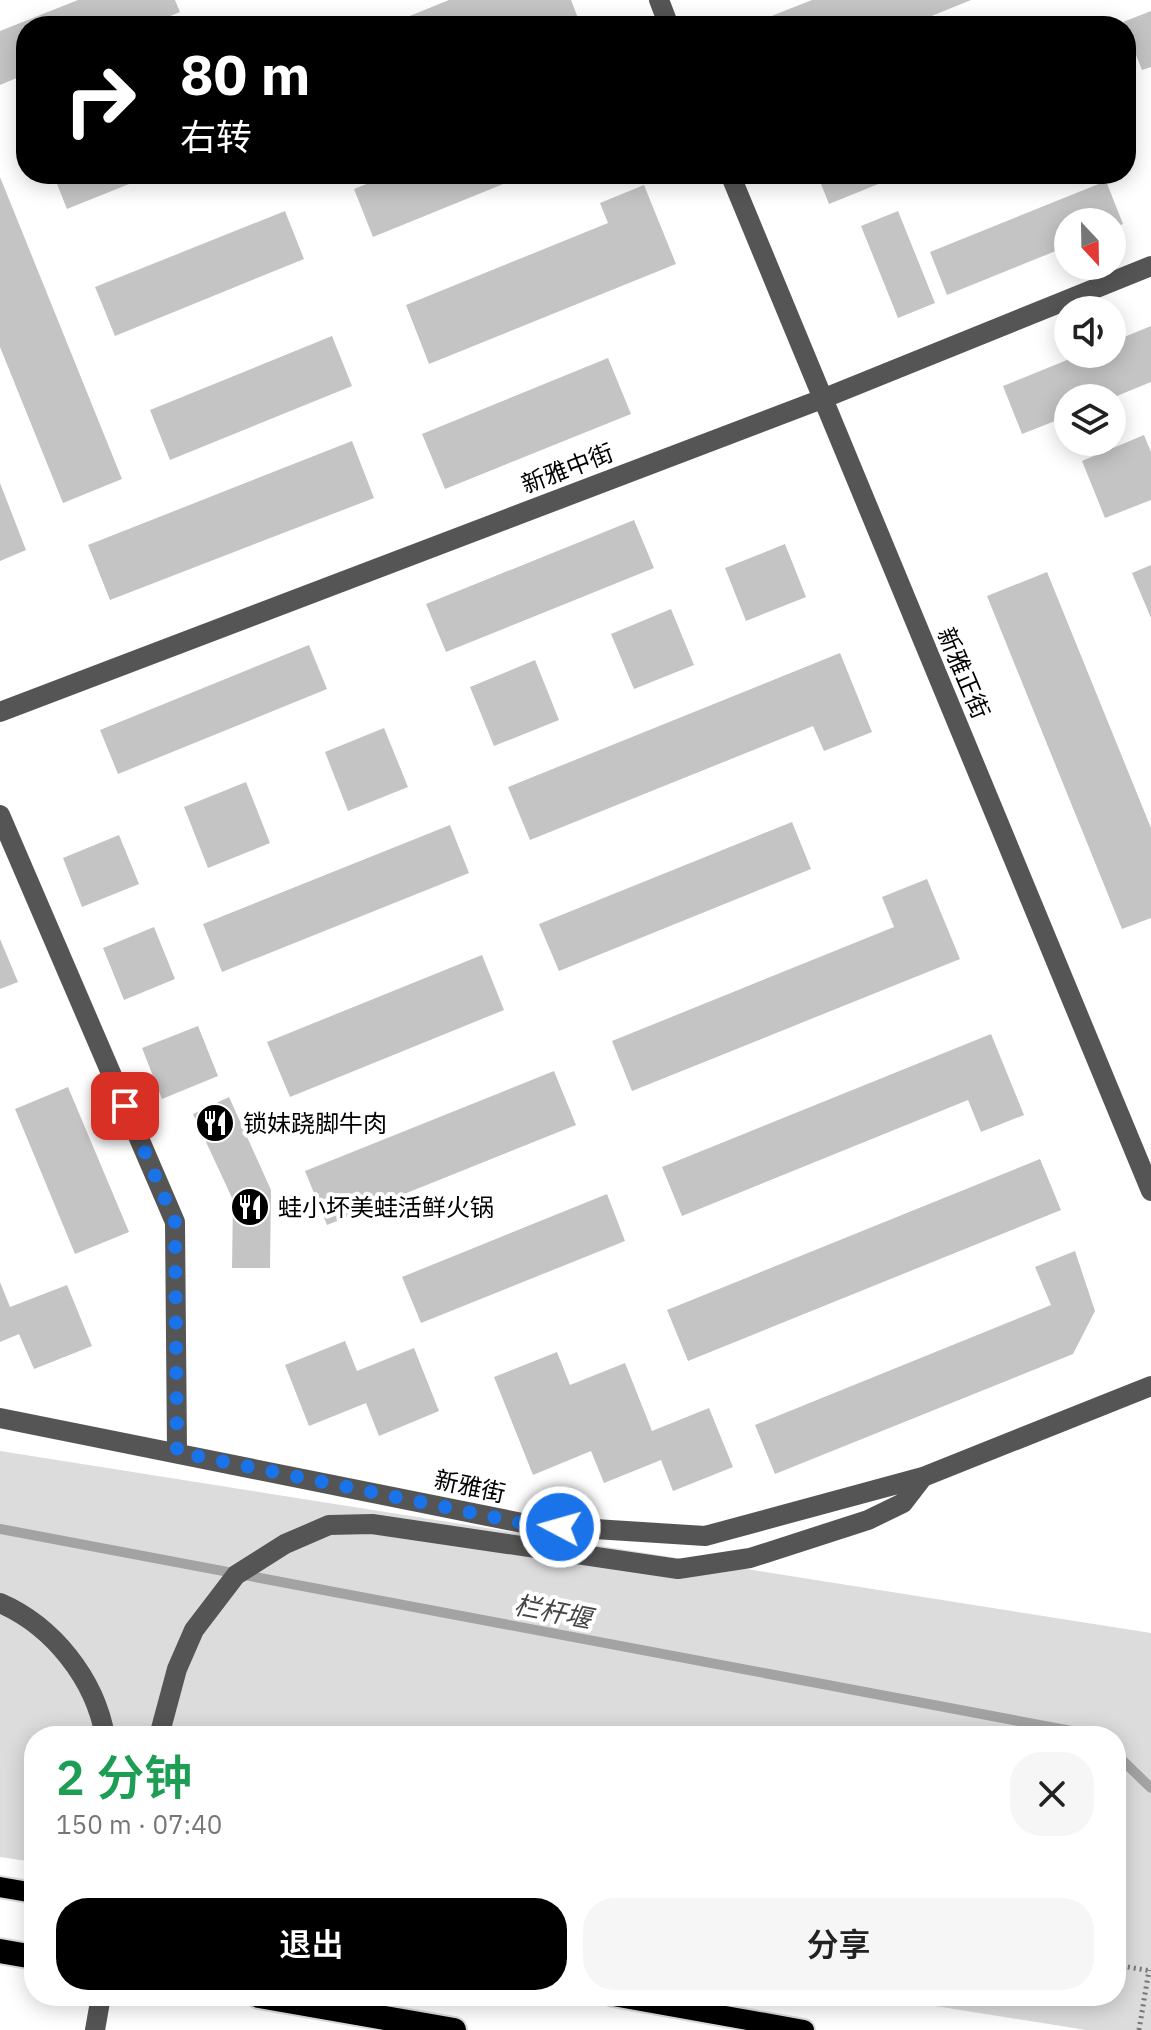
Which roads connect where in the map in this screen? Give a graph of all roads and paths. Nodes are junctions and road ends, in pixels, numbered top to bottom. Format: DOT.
graph roads {
  1 [pos="734,184"];
  2 [pos="1151,266"];
  3 [pos="822,399"];
  4 [pos="0,712"];
  5 [pos="0,815"];
  6 [pos="1151,1191"];
  7 [pos="1151,1386"];
  8 [pos="0,1418"];
  9 [pos="177,1452"];
  10 [pos="923,1477"];
  11 [pos="0,1603"];
  12 [pos="103,1726"];
  13 [pos="162,1726"];
  14 [pos="0,1887"];
  15 [pos="24,1891"];
  16 [pos="0,1951"];
  17 [pos="24,1955"];
  18 [pos="1126,1967"];
  19 [pos="1150,1971"];
  20 [pos="99,2006"];
  21 [pos="316,2006"];
  22 [pos="669,2006"];
  23 [pos="95,2030"];
  24 [pos="454,2030"];
  25 [pos="804,2030"];
  26 [pos="1139,2030"];
  1 -- 3 [label="street, 新雅正街"];
  2 -- 3 [label="street, 新雅中街"];
  3 -- 4 [label="street, 新雅中街"];
  3 -- 6 [label="street, 新雅正街"];
  5 -- 9 [label="street"];
  7 -- 10 [label="street, 新雅街"];
  8 -- 9 [label="street, 新雅街"];
  9 -- 10 [label="street, 新雅街"];
  10 -- 13 [label="street"];
  11 -- 12 [label="street"];
  14 -- 15 [label="main road"];
  16 -- 17 [label="highway"];
  18 -- 19 [label="path"];
  19 -- 26 [label="path"];
  20 -- 23 [label="street"];
  21 -- 24 [label="highway"];
  22 -- 25 [label="main road"];
}
